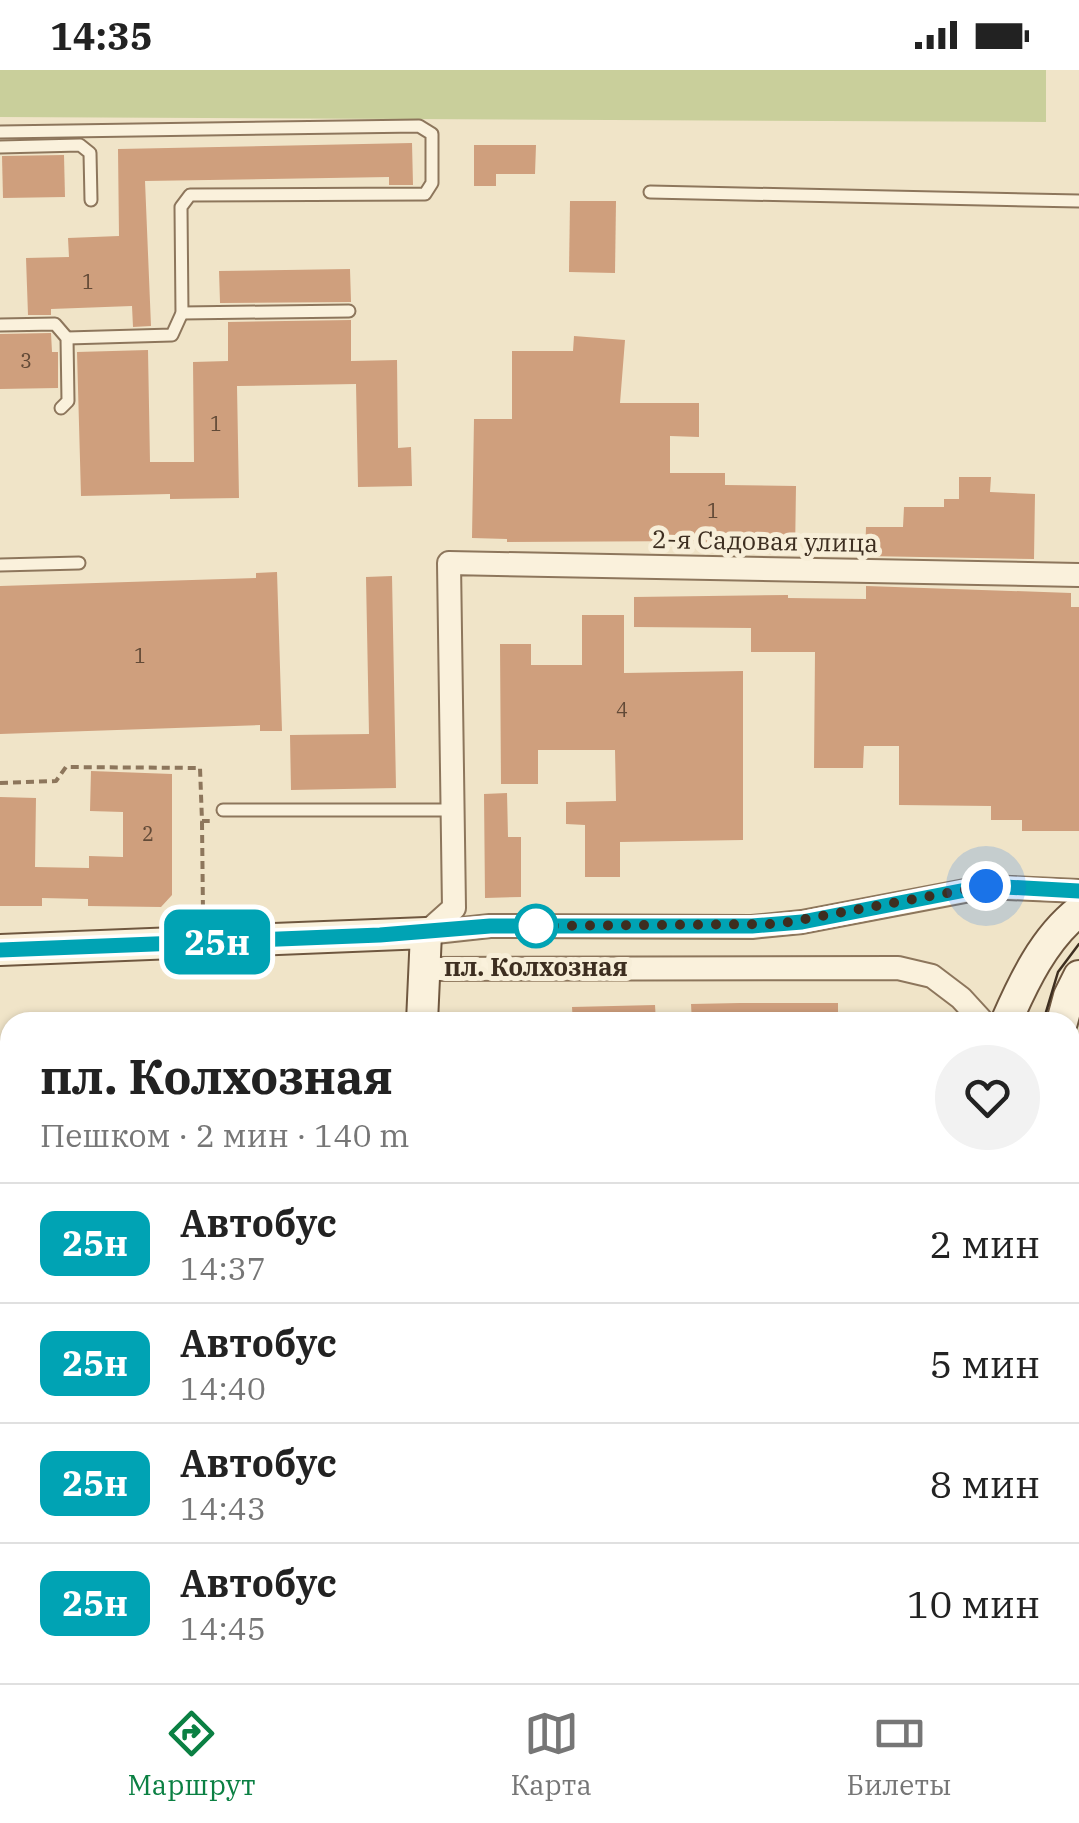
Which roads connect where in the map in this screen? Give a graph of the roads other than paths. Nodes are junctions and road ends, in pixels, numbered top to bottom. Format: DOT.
graph roads {
  1 [pos="0,132"];
  2 [pos="0,147"];
  3 [pos="650,192"];
  4 [pos="91,200"];
  5 [pos="1079,201"];
  6 [pos="349,311"];
  7 [pos="182,313"];
  8 [pos="0,325"];
  9 [pos="67,338"];
  10 [pos="61,408"];
  11 [pos="79,563"];
  12 [pos="0,565"];
  13 [pos="1079,575"];
  14 [pos="223,810"];
  15 [pos="452,810"];
  16 [pos="1079,892"];
  17 [pos="1079,911"];
  18 [pos="426,933"];
  19 [pos="0,950"];
  20 [pos="424,969"];
  21 [pos="1079,976"];
  22 [pos="422,1012"];
  23 [pos="973,1012"];
  24 [pos="1011,1012"];
  25 [pos="1065,1012"];
  1 -- 7 [label="lane"];
  2 -- 4 [label="lane"];
  3 -- 5 [label="lane"];
  6 -- 7 [label="lane"];
  7 -- 9 [label="lane"];
  8 -- 9 [label="lane"];
  9 -- 10 [label="lane"];
  11 -- 12 [label="lane"];
  13 -- 15 [label="street, 2-я Садовая улица"];
  14 -- 15 [label="lane"];
  15 -- 18 [label="street"];
  16 -- 18 [label="street"];
  17 -- 24 [label="main road"];
  18 -- 19 [label="main road"];
  18 -- 20 [label="main road"];
  20 -- 22 [label="main road"];
  20 -- 23 [label="street"];
  21 -- 25 [label="main road"];
}
